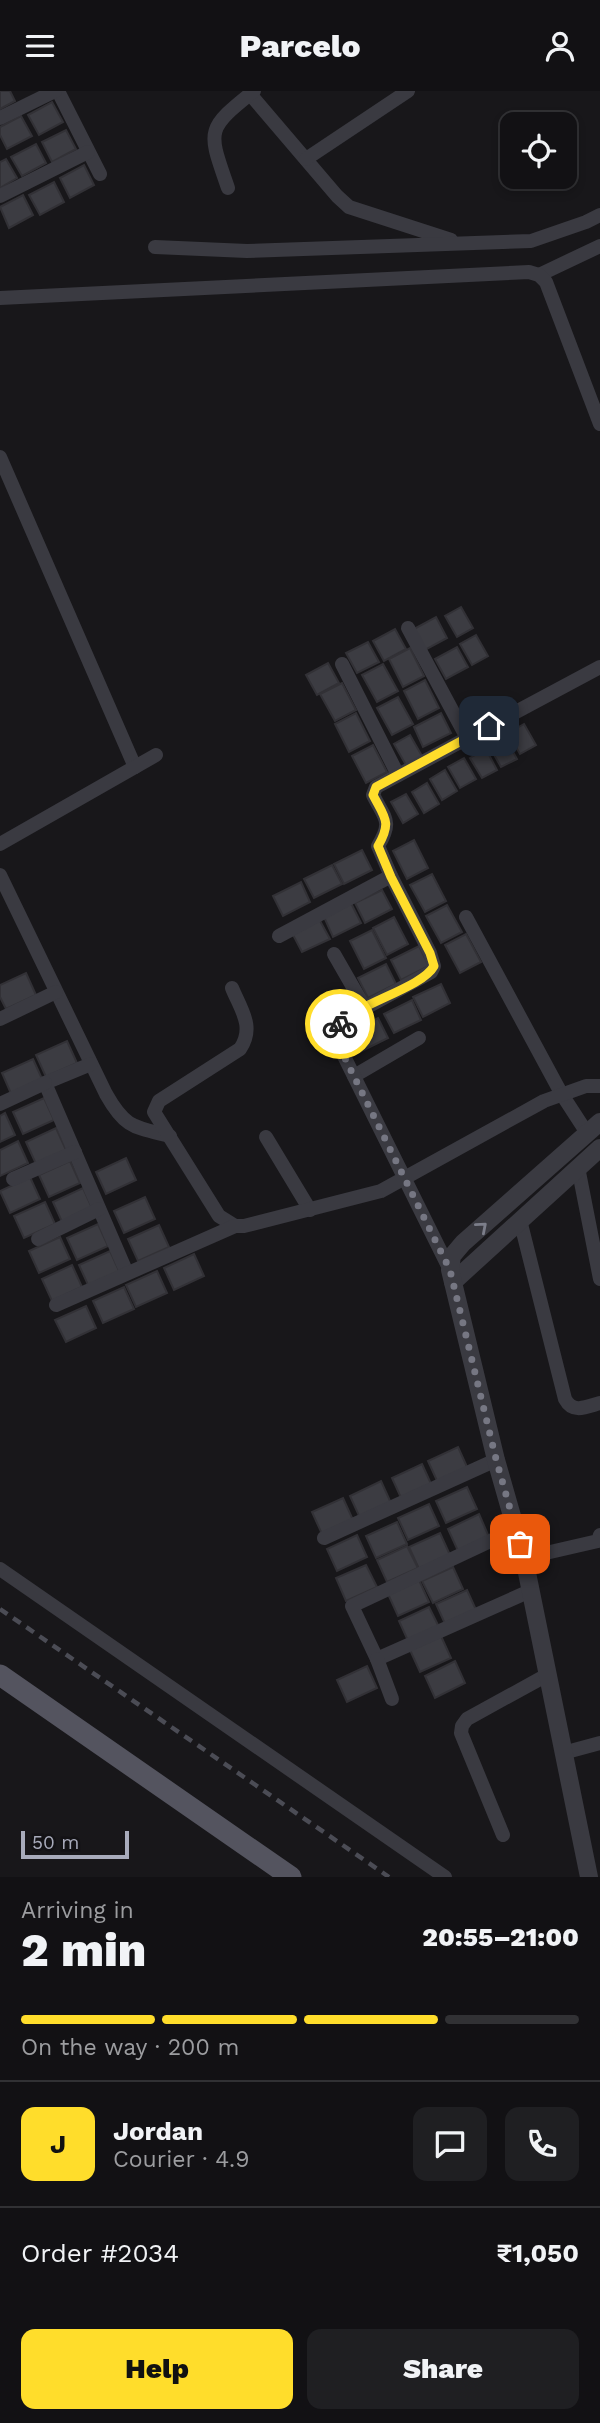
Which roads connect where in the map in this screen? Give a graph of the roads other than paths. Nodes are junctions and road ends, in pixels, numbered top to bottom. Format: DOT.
graph roads {
  1 [pos="56,91"];
  2 [pos="408,91"];
  3 [pos="252,92"];
  4 [pos="0,118"];
  5 [pos="88,152"];
  6 [pos="306,159"];
  7 [pos="100,174"];
  8 [pos="228,187"];
  9 [pos="0,196"];
  10 [pos="600,215"];
  11 [pos="462,244"];
  12 [pos="600,246"];
  13 [pos="155,247"];
  14 [pos="539,275"];
  15 [pos="0,298"];
  16 [pos="600,424"];
  17 [pos="0,457"];
  18 [pos="408,628"];
  19 [pos="342,664"];
  20 [pos="600,667"];
  21 [pos="467,738"];
  22 [pos="156,755"];
  23 [pos="135,767"];
  24 [pos="398,775"];
  25 [pos="0,844"];
  26 [pos="0,875"];
  27 [pos="391,877"];
  28 [pos="466,917"];
  29 [pos="279,936"];
  30 [pos="334,954"];
  31 [pos="232,988"];
  32 [pos="56,992"];
  33 [pos="365,1008"];
  34 [pos="0,1019"];
  35 [pos="419,1038"];
  36 [pos="91,1063"];
  37 [pos="354,1076"];
  38 [pos="45,1083"];
  39 [pos="600,1086"];
  40 [pos="561,1093"];
  41 [pos="0,1104"];
  42 [pos="593,1128"];
  43 [pos="170,1136"];
  44 [pos="266,1137"];
  45 [pos="600,1148"];
  46 [pos="75,1153"];
  47 [pos="578,1167"];
  48 [pos="406,1178"];
  49 [pos="13,1179"];
  50 [pos="99,1209"];
  51 [pos="310,1210"];
  52 [pos="520,1220"];
  53 [pos="235,1226"];
  54 [pos="38,1239"];
  55 [pos="127,1273"];
  56 [pos="451,1276"];
  57 [pos="600,1279"];
  58 [pos="56,1304"];
  59 [pos="600,1403"];
  60 [pos="496,1459"];
  61 [pos="516,1529"];
  62 [pos="324,1538"];
  63 [pos="600,1540"];
  64 [pos="524,1558"];
  65 [pos="0,1569"];
  66 [pos="530,1591"];
  67 [pos="377,1659"];
  68 [pos="0,1675"];
  69 [pos="547,1675"];
  70 [pos="392,1699"];
  71 [pos="600,1743"];
  72 [pos="563,1753"];
  73 [pos="503,1835"];
  74 [pos="291,1877"];
  75 [pos="445,1877"];
  76 [pos="589,1877"];
  1 -- 4 [label="street"];
  1 -- 5 [label="street"];
  2 -- 6 [label="street"];
  3 -- 6 [label="street"];
  3 -- 8 [label="street"];
  5 -- 7 [label="street"];
  5 -- 9 [label="street"];
  6 -- 11 [label="street"];
  10 -- 11 [label="street"];
  11 -- 13 [label="street"];
  12 -- 14 [label="street"];
  14 -- 15 [label="street"];
  14 -- 16 [label="street"];
  17 -- 23 [label="street"];
  18 -- 21 [label="street"];
  19 -- 24 [label="street"];
  20 -- 21 [label="street"];
  21 -- 24 [label="street"];
  22 -- 23 [label="street"];
  23 -- 25 [label="street"];
  24 -- 27 [label="street"];
  26 -- 32 [label="street"];
  27 -- 29 [label="street"];
  27 -- 33 [label="street"];
  28 -- 40 [label="street"];
  30 -- 33 [label="street"];
  31 -- 43 [label="street"];
  32 -- 34 [label="street"];
  32 -- 36 [label="street"];
  33 -- 37 [label="street"];
  35 -- 37 [label="street"];
  36 -- 38 [label="street"];
  36 -- 43 [label="street"];
  37 -- 48 [label="street"];
  38 -- 41 [label="street"];
  38 -- 46 [label="street"];
  39 -- 40 [label="street"];
  40 -- 42 [label="street"];
  40 -- 48 [label="street"];
  56 -- 42 [label="street, one-way"];
  43 -- 53 [label="street"];
  44 -- 51 [label="street"];
  45 -- 47 [label="street"];
  46 -- 49 [label="street"];
  46 -- 50 [label="street"];
  47 -- 52 [label="street"];
  47 -- 57 [label="street"];
  48 -- 51 [label="street"];
  48 -- 56 [label="street"];
  50 -- 54 [label="street"];
  50 -- 55 [label="street"];
  51 -- 53 [label="street"];
  52 -- 56 [label="street"];
  52 -- 59 [label="street"];
  53 -- 55 [label="street"];
  55 -- 58 [label="street"];
  56 -- 60 [label="street"];
  60 -- 61 [label="street"];
  60 -- 62 [label="street"];
  61 -- 64 [label="street"];
  61 -- 67 [label="street"];
  63 -- 64 [label="street"];
  64 -- 66 [label="street"];
  65 -- 75 [label="street"];
  66 -- 67 [label="street"];
  66 -- 69 [label="street"];
  67 -- 70 [label="street"];
  68 -- 74 [label="main road"];
  69 -- 72 [label="street"];
  69 -- 73 [label="street"];
  71 -- 72 [label="street"];
  72 -- 76 [label="street"];
}
